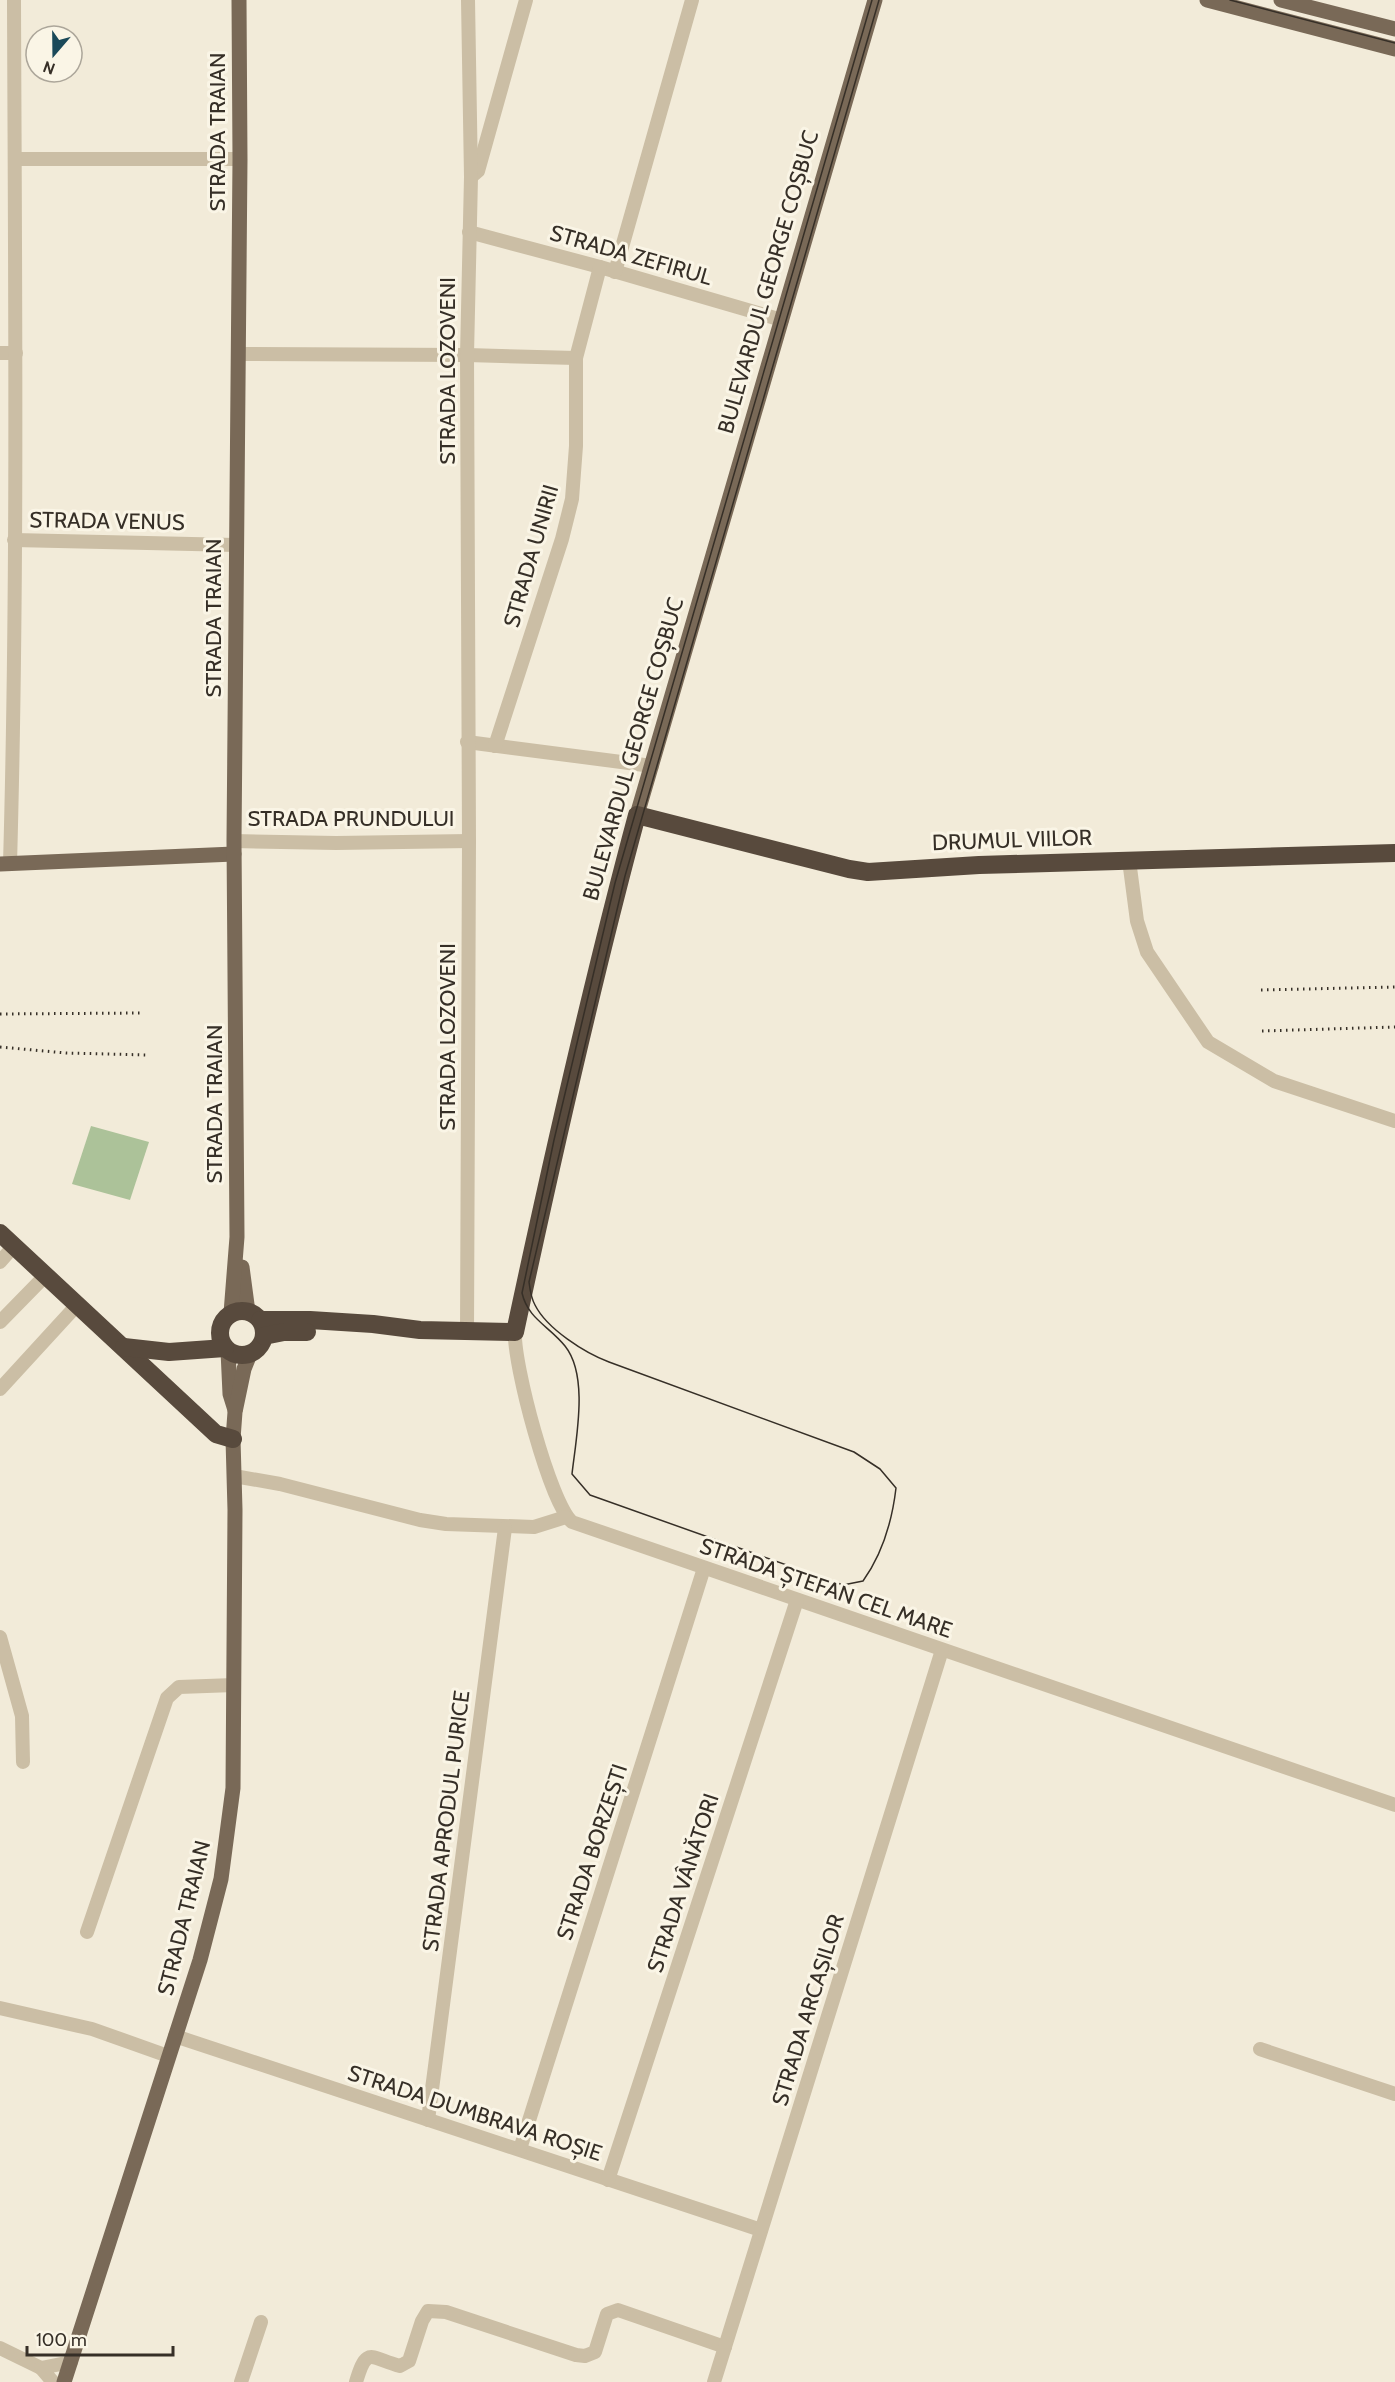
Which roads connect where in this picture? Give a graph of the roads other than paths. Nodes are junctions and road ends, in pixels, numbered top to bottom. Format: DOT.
graph roads {
  1 [pos="14,0"];
  2 [pos="239,0"];
  3 [pos="468,0"];
  4 [pos="526,0"];
  5 [pos="692,0"];
  6 [pos="875,0"];
  7 [pos="1207,0"];
  8 [pos="1281,0"];
  9 [pos="1395,28"];
  10 [pos="1395,49"];
  11 [pos="15,159"];
  12 [pos="240,159"];
  13 [pos="471,177"];
  14 [pos="469,232"];
  15 [pos="600,267"];
  16 [pos="615,272"];
  17 [pos="782,320"];
  18 [pos="16,353"];
  19 [pos="0,354"];
  20 [pos="239,354"];
  21 [pos="466,355"];
  22 [pos="576,358"];
  23 [pos="14,540"];
  24 [pos="236,545"];
  25 [pos="0,700"];
  26 [pos="14,700"];
  27 [pos="468,742"];
  28 [pos="495,746"];
  29 [pos="652,766"];
  30 [pos="637,815"];
  31 [pos="469,841"];
  32 [pos="234,847"];
  33 [pos="1395,853"];
  34 [pos="1130,860"];
  35 [pos="5,864"];
  36 [pos="1395,1121"];
  37 [pos="0,1233"];
  38 [pos="14,1246"];
  39 [pos="0,1262"];
  40 [pos="46,1275"];
  41 [pos="78,1304"];
  42 [pos="251,1320"];
  43 [pos="0,1322"];
  44 [pos="467,1332"];
  45 [pos="515,1332"];
  46 [pos="224,1343"];
  47 [pos="124,1347"];
  48 [pos="250,1353"];
  49 [pos="0,1389"];
  50 [pos="235,1412"];
  51 [pos="233,1439"];
  52 [pos="234,1476"];
  53 [pos="566,1517"];
  54 [pos="506,1528"];
  55 [pos="704,1568"];
  56 [pos="797,1600"];
  57 [pos="0,1637"];
  58 [pos="942,1650"];
  59 [pos="234,1685"];
  60 [pos="23,1762"];
  61 [pos="1395,1805"];
  62 [pos="87,1932"];
  63 [pos="0,2008"];
  64 [pos="175,2036"];
  65 [pos="1260,2049"];
  66 [pos="168,2056"];
  67 [pos="1395,2094"];
  68 [pos="428,2120"];
  69 [pos="520,2150"];
  70 [pos="608,2180"];
  71 [pos="761,2230"];
  72 [pos="261,2322"];
  73 [pos="725,2347"];
  74 [pos="0,2348"];
  75 [pos="71,2362"];
  76 [pos="41,2368"];
  77 [pos="53,2382"];
  78 [pos="64,2382"];
  79 [pos="241,2382"];
  80 [pos="356,2382"];
  81 [pos="714,2382"];
  1 -- 11 [label="street"];
  2 -- 12 [label="main road, STRADA TRAIAN"];
  3 -- 13 [label="street, STRADA LOZOVENI"];
  4 -- 13 [label="street"];
  5 -- 16 [label="street"];
  6 -- 17 [label="main road, BULEVARDUL GEORGE COȘBUC"];
  7 -- 10 [label="main road"];
  8 -- 9 [label="main road"];
  11 -- 12 [label="street"];
  11 -- 18 [label="street"];
  12 -- 20 [label="main road, STRADA TRAIAN"];
  13 -- 14 [label="street, STRADA LOZOVENI"];
  14 -- 15 [label="street, STRADA ZEFIRUL"];
  14 -- 21 [label="street, STRADA LOZOVENI"];
  15 -- 16 [label="street, STRADA ZEFIRUL"];
  15 -- 22 [label="street, STRADA UNIRII"];
  16 -- 17 [label="street, STRADA ZEFIRUL"];
  17 -- 29 [label="main road, BULEVARDUL GEORGE COȘBUC"];
  18 -- 19 [label="street"];
  18 -- 23 [label="street"];
  20 -- 21 [label="street"];
  20 -- 24 [label="main road, STRADA TRAIAN"];
  21 -- 22 [label="street"];
  21 -- 27 [label="street, STRADA LOZOVENI"];
  22 -- 28 [label="street, STRADA UNIRII"];
  23 -- 24 [label="street, STRADA VENUS"];
  23 -- 26 [label="street"];
  24 -- 32 [label="main road, STRADA TRAIAN"];
  25 -- 26 [label="street"];
  26 -- 35 [label="street"];
  27 -- 28 [label="street"];
  27 -- 31 [label="street, STRADA LOZOVENI"];
  28 -- 29 [label="street"];
  29 -- 30 [label="main road, BULEVARDUL GEORGE COȘBUC"];
  30 -- 34 [label="highway, DRUMUL VIILOR"];
  30 -- 45 [label="highway, BULEVARDUL GEORGE COȘBUC"];
  31 -- 32 [label="street, STRADA PRUNDULUI"];
  31 -- 44 [label="street, STRADA LOZOVENI"];
  32 -- 35 [label="main road, STRADA PRUNDULUI"];
  32 -- 42 [label="main road, STRADA TRAIAN"];
  33 -- 34 [label="highway, DRUMUL VIILOR"];
  34 -- 36 [label="street"];
  37 -- 38 [label="highway"];
  38 -- 39 [label="street"];
  38 -- 40 [label="highway"];
  40 -- 41 [label="highway"];
  40 -- 43 [label="street"];
  41 -- 47 [label="highway"];
  41 -- 49 [label="street"];
  42 -- 44 [label="highway"];
  42 -- 46 [label="highway"];
  42 -- 48 [label="highway"];
  44 -- 45 [label="highway"];
  45 -- 53 [label="street, BULEVARDUL GEORGE COȘBUC"];
  46 -- 47 [label="highway"];
  46 -- 48 [label="highway"];
  46 -- 50 [label="main road, STRADA TRAIAN"];
  47 -- 51 [label="highway"];
  48 -- 50 [label="main road, STRADA TRAIAN"];
  50 -- 51 [label="main road, STRADA TRAIAN"];
  51 -- 52 [label="main road, STRADA TRAIAN"];
  52 -- 54 [label="street"];
  52 -- 59 [label="main road, STRADA TRAIAN"];
  53 -- 54 [label="street"];
  53 -- 55 [label="street, STRADA ȘTEFAN CEL MARE"];
  54 -- 68 [label="street, STRADA APRODUL PURICE"];
  55 -- 56 [label="street, STRADA ȘTEFAN CEL MARE"];
  55 -- 69 [label="street, STRADA BORZEȘTI"];
  56 -- 58 [label="street, STRADA ȘTEFAN CEL MARE"];
  56 -- 70 [label="street, STRADA VÂNĂTORI"];
  57 -- 60 [label="street"];
  58 -- 61 [label="street, STRADA ȘTEFAN CEL MARE"];
  58 -- 71 [label="street, STRADA ARCAȘILOR"];
  59 -- 62 [label="street"];
  59 -- 64 [label="main road, STRADA TRAIAN"];
  63 -- 66 [label="street"];
  64 -- 66 [label="main road, STRADA TRAIAN"];
  64 -- 68 [label="street, STRADA DUMBRAVA ROȘIE"];
  65 -- 67 [label="street"];
  66 -- 75 [label="main road, STRADA TRAIAN"];
  68 -- 69 [label="street, STRADA DUMBRAVA ROȘIE"];
  69 -- 70 [label="street, STRADA DUMBRAVA ROȘIE"];
  70 -- 71 [label="street, STRADA DUMBRAVA ROȘIE"];
  71 -- 73 [label="street, STRADA ARCAȘILOR"];
  72 -- 79 [label="street"];
  73 -- 80 [label="street"];
  73 -- 81 [label="street, STRADA ARCAȘILOR"];
  74 -- 76 [label="street"];
  75 -- 76 [label="street"];
  75 -- 78 [label="main road, STRADA TRAIAN"];
  76 -- 77 [label="street"];
}
